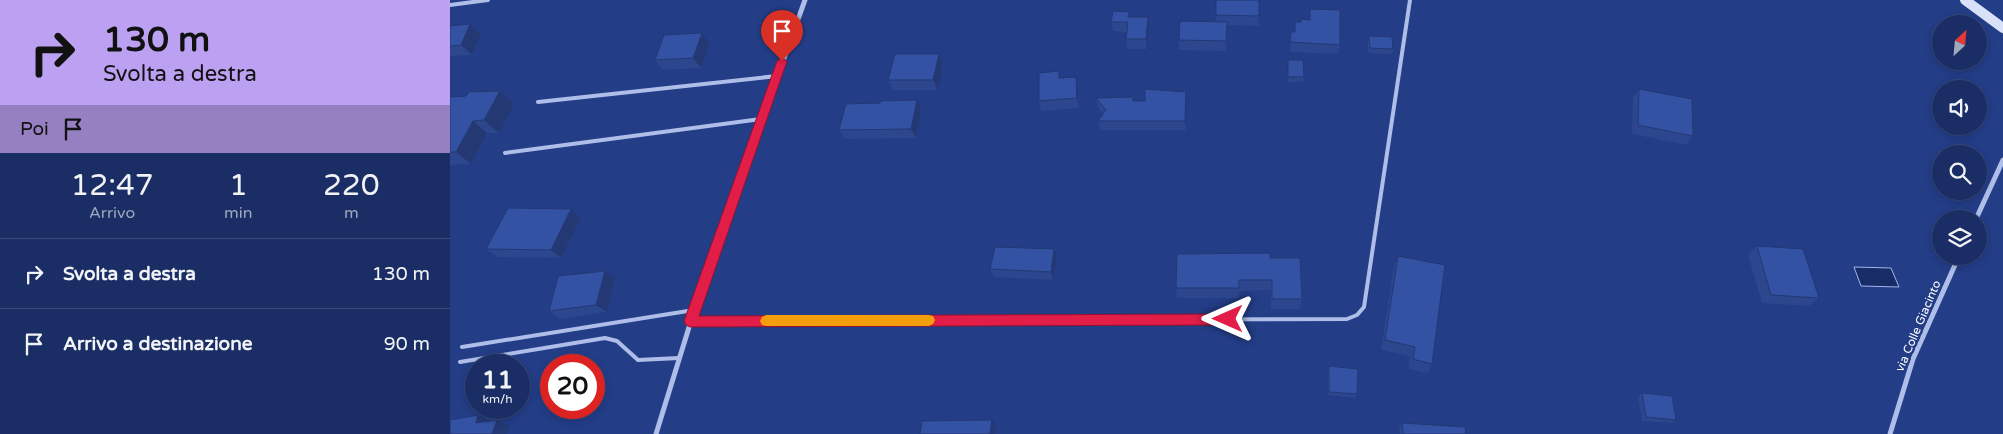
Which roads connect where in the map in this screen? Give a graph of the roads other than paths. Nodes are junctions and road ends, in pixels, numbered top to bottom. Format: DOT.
graph roads {
  1 [pos="488,0"];
  2 [pos="805,0"];
  3 [pos="1410,0"];
  4 [pos="1964,0"];
  5 [pos="450,4"];
  6 [pos="2003,28"];
  7 [pos="777,76"];
  8 [pos="538,102"];
  9 [pos="761,119"];
  10 [pos="505,154"];
  11 [pos="2003,160"];
  12 [pos="1980,210"];
  13 [pos="1955,265"];
  14 [pos="694,310"];
  15 [pos="690,321"];
  16 [pos="462,347"];
  17 [pos="679,358"];
  18 [pos="460,362"];
  19 [pos="656,434"];
  20 [pos="1890,434"];
  1 -- 5 [label="lane"];
  2 -- 7 [label="street"];
  3 -- 15 [label="lane"];
  4 -- 6 [label="street"];
  7 -- 8 [label="lane"];
  7 -- 9 [label="street"];
  9 -- 10 [label="lane"];
  9 -- 14 [label="street"];
  11 -- 12 [label="street"];
  13 -- 20 [label="street, via Colle Giacinto"];
  14 -- 15 [label="street"];
  14 -- 16 [label="lane"];
  15 -- 17 [label="street"];
  17 -- 18 [label="lane"];
  17 -- 19 [label="street"];
}
